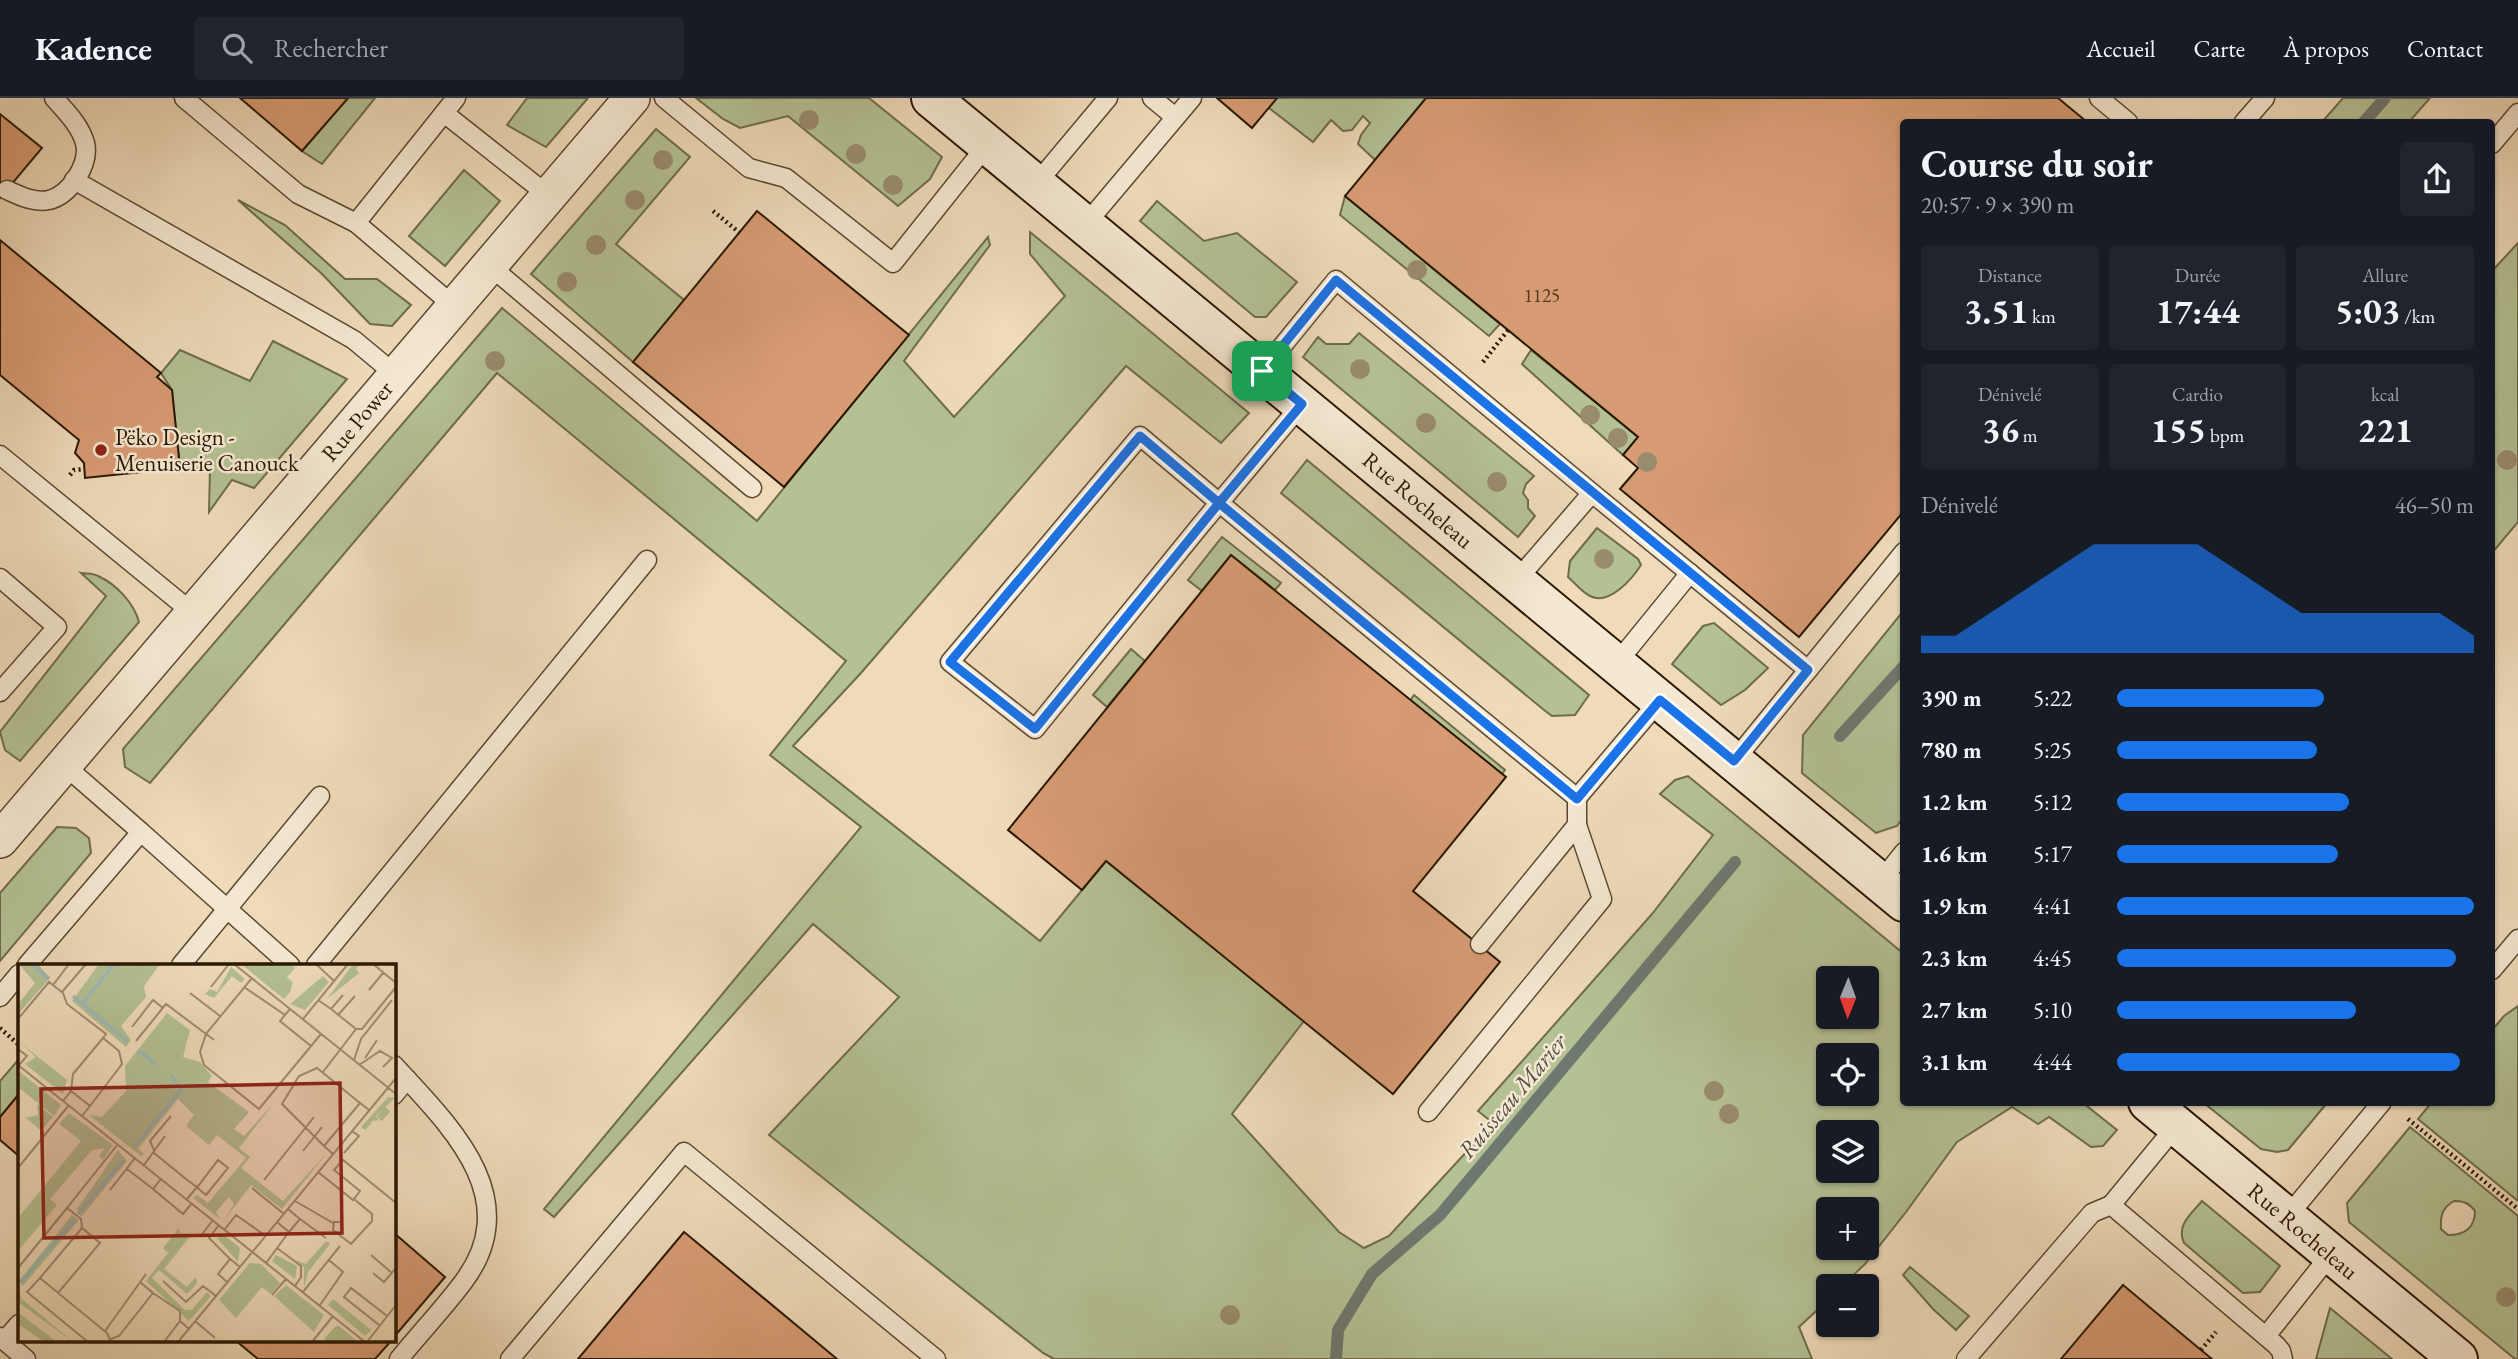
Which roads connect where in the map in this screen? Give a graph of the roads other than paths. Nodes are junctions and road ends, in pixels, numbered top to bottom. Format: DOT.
graph roads {
  1 [pos="54,98"];
  2 [pos="184,98"];
  3 [pos="456,98"];
  4 [pos="632,98"];
  5 [pos="664,98"];
  6 [pos="931,98"];
  7 [pos="1108,98"];
  8 [pos="1152,98"];
  9 [pos="1192,98"];
  10 [pos="2099,98"];
  11 [pos="2265,98"];
  12 [pos="444,113"];
  13 [pos="2518,113"];
  14 [pos="1175,117"];
  15 [pos="2124,119"];
  16 [pos="2247,119"];
  17 [pos="2495,140"];
  18 [pos="987,145"];
  19 [pos="74,180"];
  20 [pos="1036,184"];
  21 [pos="7,190"];
  22 [pos="549,197"];
  23 [pos="356,223"];
  24 [pos="1085,225"];
  25 [pos="490,266"];
  26 [pos="455,307"];
  27 [pos="1262,371"];
  28 [pos="396,374"];
  29 [pos="1302,404"];
  30 [pos="0,455"];
  31 [pos="752,488"];
  32 [pos="1592,493"];
  33 [pos="1219,503"];
  34 [pos="1900,557"];
  35 [pos="647,560"];
  36 [pos="1690,573"];
  37 [pos="0,578"];
  38 [pos="1516,581"];
  39 [pos="193,613"];
  40 [pos="1616,664"];
  41 [pos="1808,670"];
  42 [pos="0,692"];
  43 [pos="1660,700"];
  44 [pos="1734,761"];
  45 [pos="64,765"];
  46 [pos="320,796"];
  47 [pos="1577,799"];
  48 [pos="9,823"];
  49 [pos="1577,825"];
  50 [pos="141,831"];
  51 [pos="1900,865"];
  52 [pos="1892,892"];
  53 [pos="227,909"];
  54 [pos="2518,939"];
  55 [pos="1480,944"];
  56 [pos="28,964"];
  57 [pos="182,964"];
  58 [pos="288,964"];
  59 [pos="317,964"];
  60 [pos="2495,966"];
  61 [pos="18,975"];
  62 [pos="0,997"];
  63 [pos="396,1067"];
  64 [pos="407,1079"];
  65 [pos="396,1093"];
  66 [pos="2379,1106"];
  67 [pos="1428,1112"];
  68 [pos="2162,1114"];
  69 [pos="2111,1205"];
  70 [pos="2287,1217"];
  71 [pos="2331,1254"];
  72 [pos="18,1325"];
  73 [pos="2266,1336"];
  74 [pos="2,1339"];
  75 [pos="26,1359"];
  76 [pos="399,1359"];
  77 [pos="510,1359"];
  78 [pos="936,1359"];
  79 [pos="1966,1359"];
  80 [pos="2283,1359"];
  81 [pos="2458,1359"];
  1 -- 19 [label="lane"];
  2 -- 23 [label="lane"];
  3 -- 12 [label="lane"];
  4 -- 22 [label="street, Rue Power"];
  5 -- 18 [label="lane"];
  6 -- 18 [label="street, Rue Rocheleau"];
  7 -- 20 [label="lane"];
  8 -- 14 [label="lane"];
  9 -- 14 [label="lane"];
  10 -- 15 [label="lane"];
  11 -- 16 [label="lane"];
  12 -- 22 [label="lane"];
  12 -- 23 [label="lane"];
  13 -- 17 [label="lane"];
  14 -- 24 [label="lane"];
  18 -- 20 [label="street, Rue Rocheleau"];
  19 -- 21 [label="lane"];
  19 -- 28 [label="lane"];
  20 -- 24 [label="street, Rue Rocheleau"];
  22 -- 25 [label="street, Rue Power"];
  23 -- 26 [label="lane"];
  24 -- 27 [label="street, Rue Rocheleau"];
  25 -- 26 [label="street, Rue Power"];
  25 -- 31 [label="lane"];
  26 -- 28 [label="street, Rue Power"];
  27 -- 29 [label="street, Rue Rocheleau"];
  27 -- 32 [label="lane"];
  28 -- 39 [label="street, Rue Power"];
  29 -- 33 [label="lane"];
  29 -- 38 [label="street, Rue Rocheleau"];
  30 -- 39 [label="lane"];
  32 -- 36 [label="lane"];
  32 -- 38 [label="lane"];
  33 -- 33 [label="lane"];
  33 -- 47 [label="lane"];
  34 -- 41 [label="lane"];
  35 -- 59 [label="lane"];
  36 -- 40 [label="lane"];
  36 -- 41 [label="lane"];
  37 -- 42 [label="lane"];
  38 -- 40 [label="street, Rue Rocheleau"];
  39 -- 45 [label="street, Rue Power"];
  40 -- 43 [label="street, Rue Rocheleau"];
  41 -- 44 [label="lane"];
  43 -- 44 [label="street, Rue Rocheleau"];
  43 -- 47 [label="lane"];
  44 -- 52 [label="street, Rue Rocheleau"];
  45 -- 48 [label="street, Rue Power"];
  45 -- 50 [label="lane"];
  46 -- 53 [label="lane"];
  47 -- 49 [label="lane"];
  49 -- 55 [label="lane"];
  49 -- 67 [label="lane"];
  50 -- 53 [label="lane"];
  50 -- 56 [label="lane"];
  51 -- 52 [label="lane"];
  53 -- 57 [label="lane"];
  53 -- 58 [label="lane"];
  54 -- 60 [label="lane"];
  61 -- 62 [label="lane"];
  63 -- 64 [label="lane"];
  64 -- 65 [label="lane"];
  64 -- 76 [label="lane"];
  66 -- 70 [label="lane"];
  68 -- 69 [label="lane"];
  68 -- 70 [label="street, Rue Rocheleau"];
  69 -- 73 [label="lane"];
  69 -- 79 [label="lane"];
  70 -- 71 [label="street, Rue Rocheleau"];
  71 -- 73 [label="lane"];
  71 -- 81 [label="street, Rue Rocheleau"];
  72 -- 74 [label="lane"];
  73 -- 80 [label="lane"];
  74 -- 75 [label="lane"];
  77 -- 78 [label="lane"];
}
